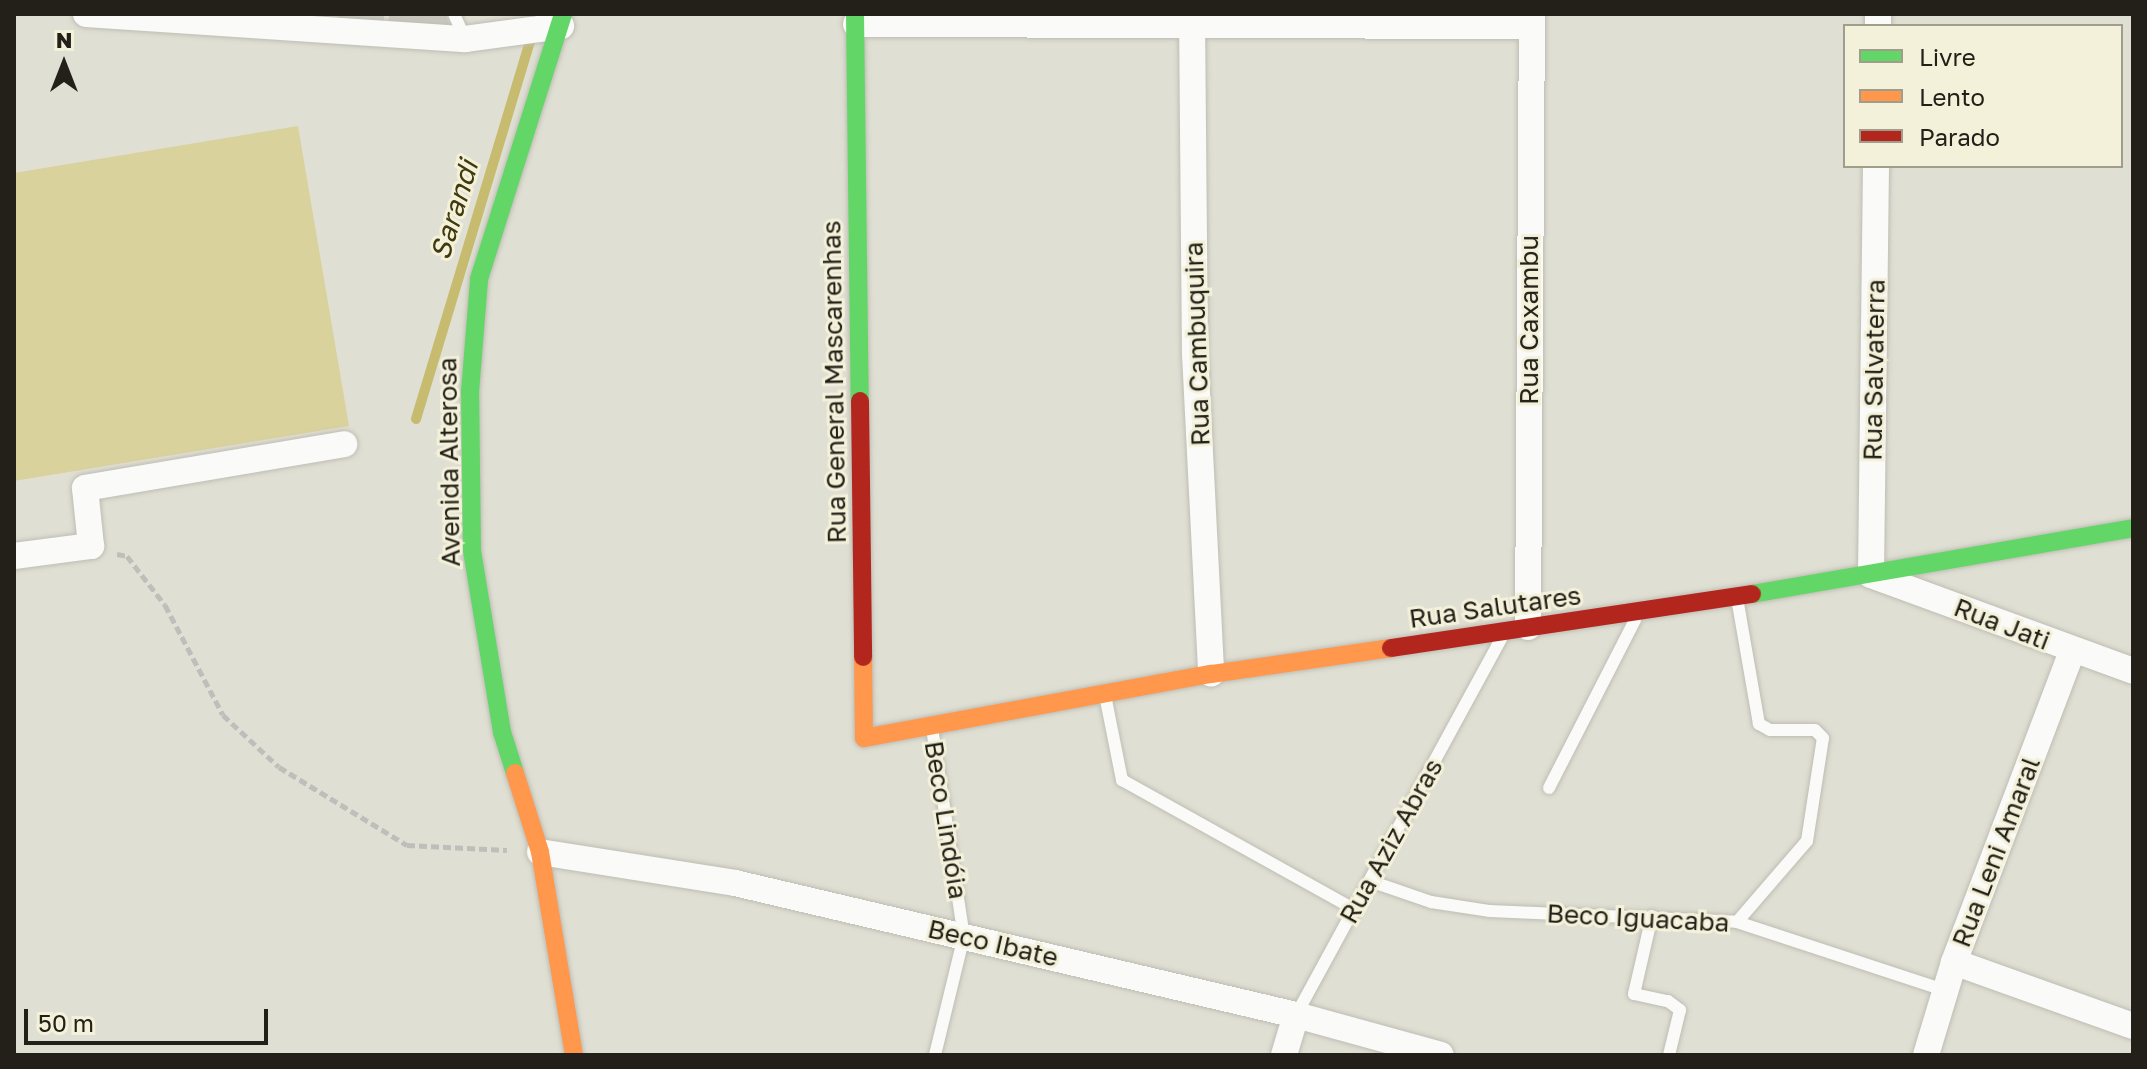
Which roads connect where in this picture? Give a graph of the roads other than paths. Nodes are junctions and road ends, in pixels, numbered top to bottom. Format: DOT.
graph roads {
  1 [pos="86,14"];
  2 [pos="454,14"];
  3 [pos="856,19"];
  4 [pos="1192,19"];
  5 [pos="562,20"];
  6 [pos="1532,20"];
  7 [pos="465,39"];
  8 [pos="1876,168"];
  9 [pos="344,444"];
  10 [pos="2133,528"];
  11 [pos="14,556"];
  12 [pos="1871,575"];
  13 [pos="1737,598"];
  14 [pos="1639,613"];
  15 [pos="1516,629"];
  16 [pos="2072,651"];
  17 [pos="2133,671"];
  18 [pos="1211,674"];
  19 [pos="1105,693"];
  20 [pos="931,726"];
  21 [pos="864,738"];
  22 [pos="1549,788"];
  23 [pos="540,852"];
  24 [pos="1370,881"];
  25 [pos="1354,909"];
  26 [pos="1652,916"];
  27 [pos="1737,922"];
  28 [pos="964,936"];
  29 [pos="1954,962"];
  30 [pos="1947,991"];
  31 [pos="1296,1015"];
  32 [pos="2133,1026"];
  33 [pos="574,1055"];
  34 [pos="935,1055"];
  35 [pos="1284,1055"];
  36 [pos="1441,1055"];
  37 [pos="1669,1055"];
  38 [pos="1926,1055"];
  1 -- 7 [label="street"];
  2 -- 7 [label="lane"];
  3 -- 4 [label="street"];
  3 -- 21 [label="street, Rua General Mascarenhas"];
  4 -- 6 [label="street"];
  4 -- 18 [label="street, Rua Cambuquira"];
  5 -- 7 [label="street"];
  5 -- 23 [label="street, Avenida Alterosa"];
  6 -- 15 [label="street, Rua Caxambu"];
  8 -- 12 [label="street, Rua Salvaterra"];
  9 -- 11 [label="street"];
  10 -- 12 [label="street, Rua Salutares"];
  12 -- 13 [label="street, Rua Salutares"];
  12 -- 16 [label="street, Rua Jati"];
  13 -- 14 [label="street, Rua Salutares"];
  13 -- 27 [label="lane"];
  14 -- 15 [label="street, Rua Salutares"];
  14 -- 22 [label="lane"];
  15 -- 18 [label="street, Rua Salutares"];
  15 -- 24 [label="lane, Rua Aziz Abras"];
  16 -- 17 [label="street, Rua Jati"];
  16 -- 29 [label="street, Rua Leni Amaral"];
  18 -- 19 [label="street, Rua Salutares"];
  19 -- 20 [label="street, Rua Salutares"];
  19 -- 25 [label="lane"];
  20 -- 21 [label="street, Rua Salutares"];
  20 -- 28 [label="lane, Beco Lindóia"];
  23 -- 28 [label="street, Beco Ibate"];
  23 -- 33 [label="street, Avenida Alterosa"];
  24 -- 25 [label="lane, Rua Aziz Abras"];
  24 -- 26 [label="lane, Beco Iguacaba"];
  25 -- 31 [label="lane, Rua Aziz Abras"];
  26 -- 27 [label="lane, Beco Iguacaba"];
  26 -- 37 [label="lane"];
  27 -- 30 [label="lane, Beco Iguacaba"];
  28 -- 31 [label="street, Beco Ibate"];
  28 -- 34 [label="lane, Beco Lindóia"];
  29 -- 30 [label="street, Rua Leni Amaral"];
  29 -- 32 [label="street"];
  30 -- 38 [label="street, Rua Leni Amaral"];
  31 -- 35 [label="street, Rua Aziz Abras"];
  31 -- 36 [label="street, Beco Ibate"];
}
